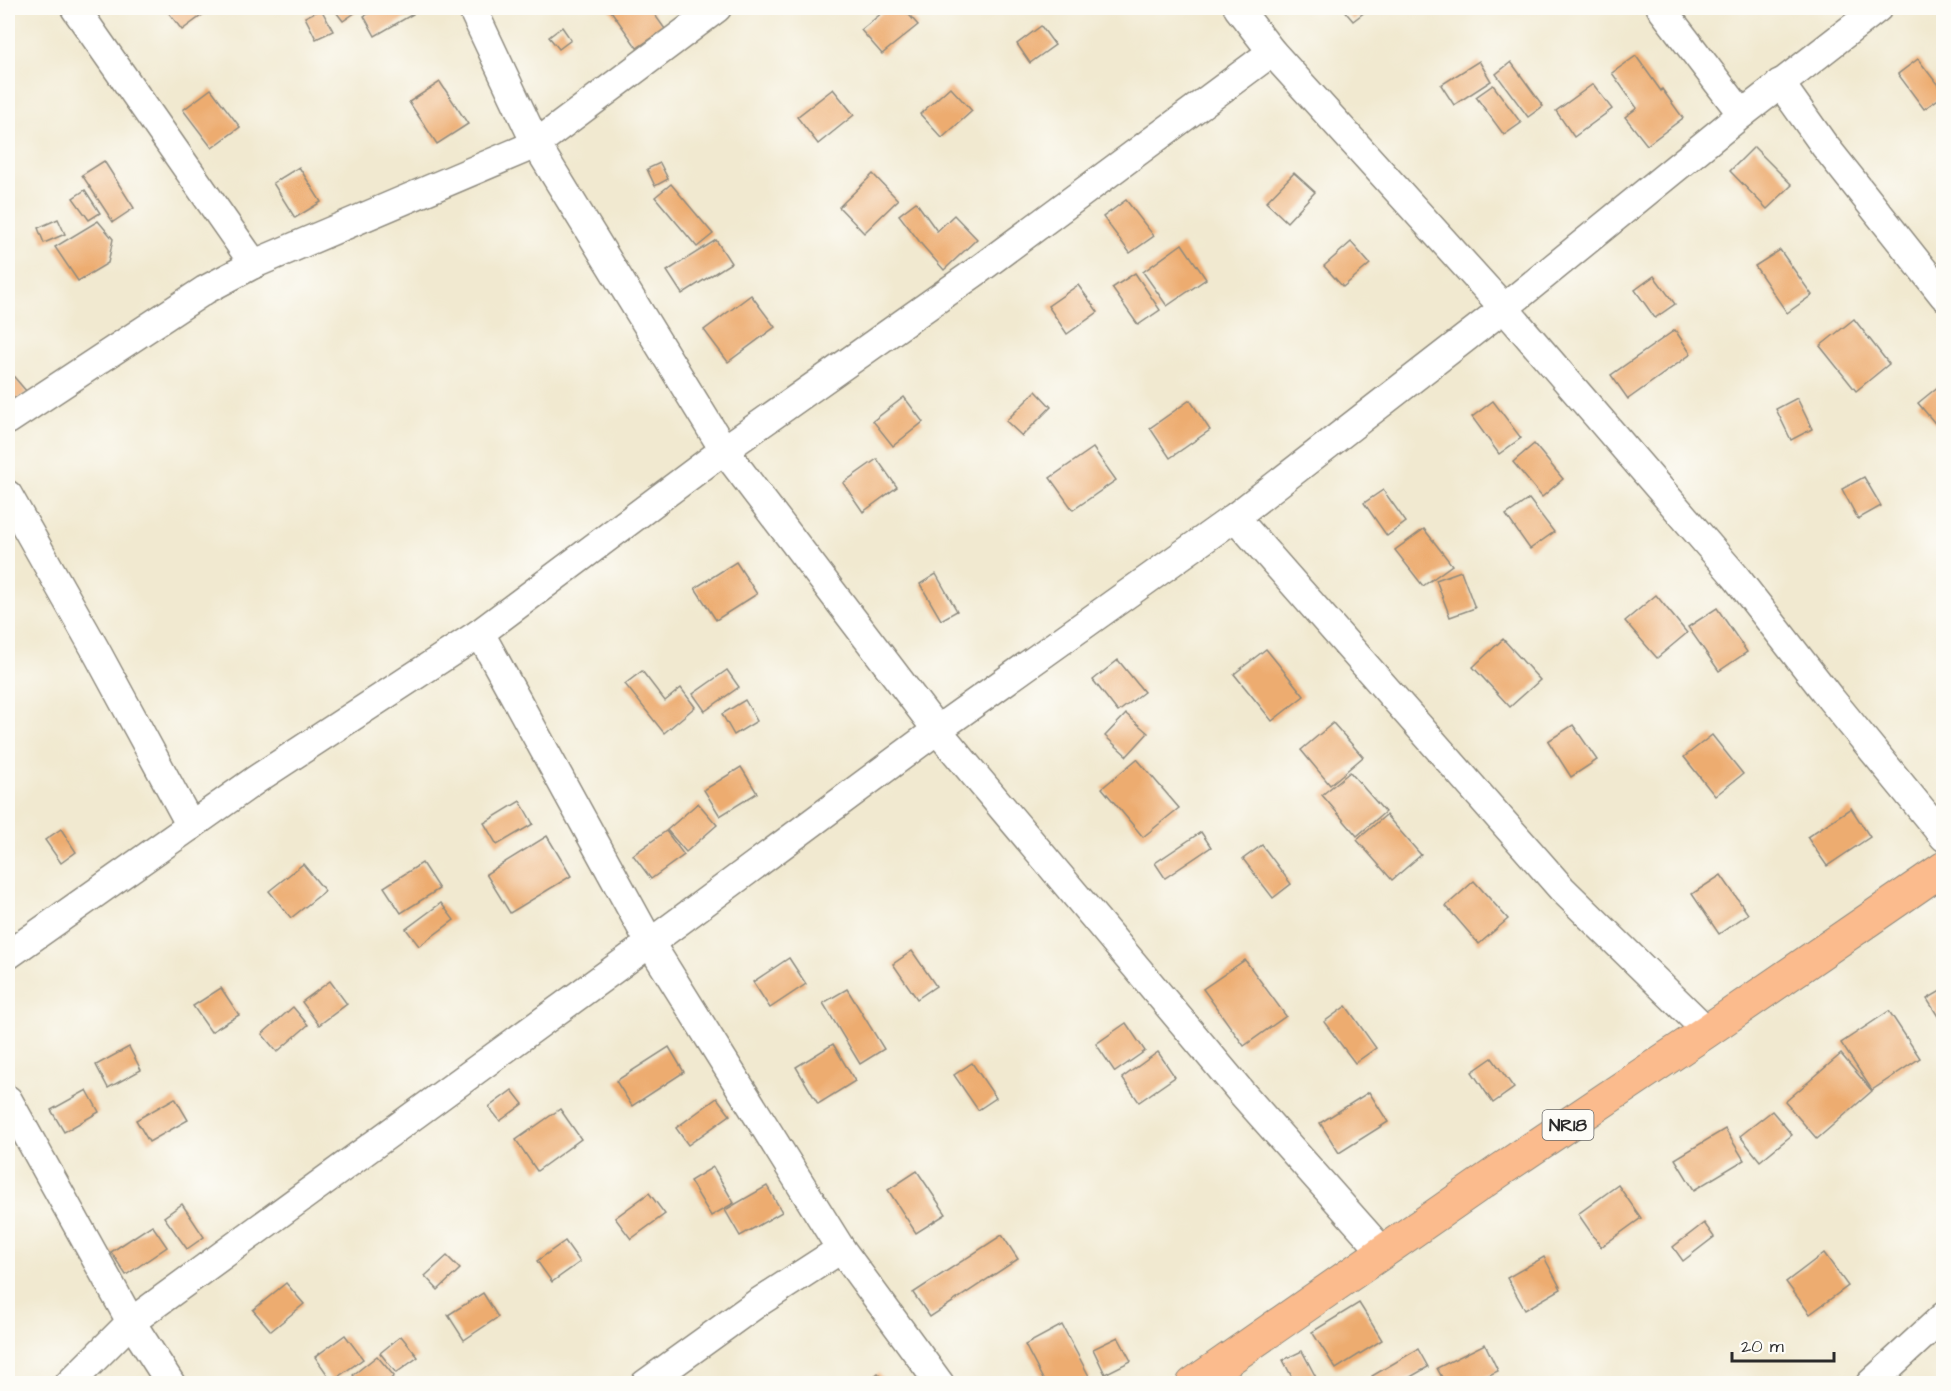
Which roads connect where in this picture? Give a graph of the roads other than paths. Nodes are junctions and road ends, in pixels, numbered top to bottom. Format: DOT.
graph roads {
  1 [pos="75,8"];
  2 [pos="472,8"];
  3 [pos="717,8"];
  4 [pos="1238,8"];
  5 [pos="1661,8"];
  6 [pos="1878,8"];
  7 [pos="1272,52"];
  8 [pos="1780,83"];
  9 [pos="1742,114"];
  10 [pos="536,144"];
  11 [pos="254,264"];
  12 [pos="1944,296"];
  13 [pos="1504,308"];
  14 [pos="8,420"];
  15 [pos="724,450"];
  16 [pos="8,495"];
  17 [pos="1235,517"];
  18 [pos="480,633"];
  19 [pos="937,730"];
  20 [pos="191,826"];
  21 [pos="1944,837"];
  22 [pos="1944,868"];
  23 [pos="650,943"];
  24 [pos="8,955"];
  25 [pos="1707,1032"];
  26 [pos="8,1100"];
  27 [pos="841,1249"];
  28 [pos="1383,1252"];
  29 [pos="1944,1316"];
  30 [pos="131,1322"];
  31 [pos="69,1383"];
  32 [pos="171,1383"];
  33 [pos="645,1383"];
  34 [pos="940,1383"];
  35 [pos="1193,1383"];
  36 [pos="1870,1383"];
  1 -- 11 [label="street"];
  2 -- 10 [label="street"];
  3 -- 10 [label="street"];
  4 -- 7 [label="street"];
  5 -- 9 [label="street"];
  6 -- 8 [label="street"];
  7 -- 13 [label="street"];
  7 -- 15 [label="street"];
  8 -- 9 [label="street"];
  8 -- 12 [label="street"];
  9 -- 13 [label="street"];
  10 -- 11 [label="street"];
  10 -- 15 [label="street"];
  11 -- 14 [label="street"];
  13 -- 17 [label="street"];
  13 -- 21 [label="street"];
  15 -- 18 [label="street"];
  15 -- 19 [label="street"];
  16 -- 20 [label="street"];
  17 -- 19 [label="street"];
  17 -- 25 [label="street"];
  18 -- 20 [label="street"];
  18 -- 23 [label="street"];
  19 -- 23 [label="street"];
  19 -- 28 [label="street"];
  20 -- 24 [label="street"];
  22 -- 25 [label="main road, NR18"];
  23 -- 27 [label="street"];
  23 -- 30 [label="street"];
  25 -- 28 [label="main road, NR18"];
  26 -- 30 [label="street"];
  27 -- 33 [label="street"];
  27 -- 34 [label="street"];
  28 -- 35 [label="main road, NR18"];
  29 -- 36 [label="street"];
  30 -- 31 [label="street"];
  30 -- 32 [label="street"];
}
